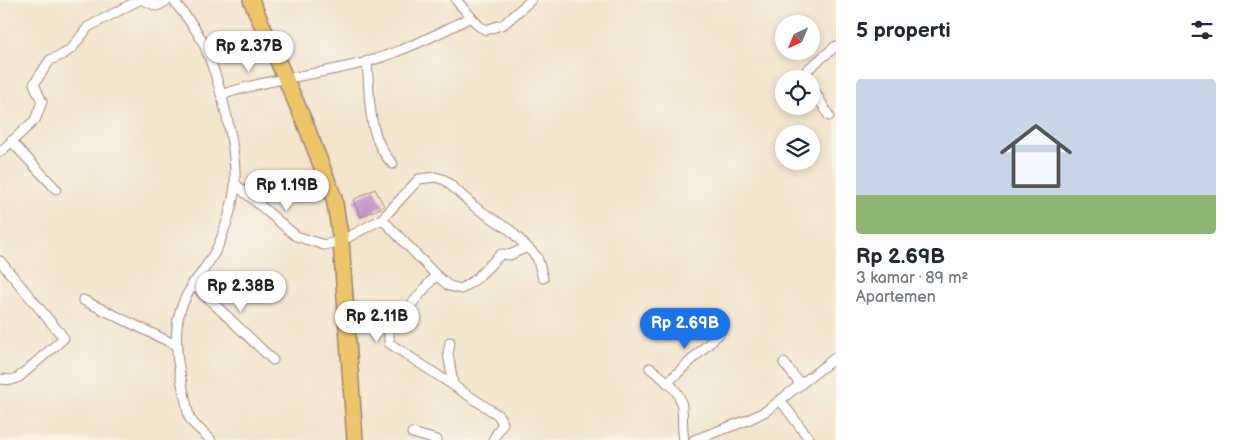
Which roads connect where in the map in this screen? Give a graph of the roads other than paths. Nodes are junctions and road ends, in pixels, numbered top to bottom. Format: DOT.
graph roads {
  1 [pos="139,0"];
  2 [pos="143,0"];
  3 [pos="168,0"];
  4 [pos="187,0"];
  5 [pos="251,0"];
  6 [pos="456,0"];
  7 [pos="531,0"];
  8 [pos="176,3"];
  9 [pos="471,17"];
  10 [pos="836,46"];
  11 [pos="367,62"];
  12 [pos="807,70"];
  13 [pos="284,78"];
  14 [pos="221,95"];
  15 [pos="820,100"];
  16 [pos="829,116"];
  17 [pos="12,141"];
  18 [pos="0,152"];
  19 [pos="393,164"];
  20 [pos="235,184"];
  21 [pos="56,189"];
  22 [pos="382,219"];
  23 [pos="341,241"];
  24 [pos="527,247"];
  25 [pos="0,261"];
  26 [pos="436,276"];
  27 [pos="543,278"];
  28 [pos="192,283"];
  29 [pos="83,300"];
  30 [pos="719,334"];
  31 [pos="450,342"];
  32 [pos="178,346"];
  33 [pos="836,357"];
  34 [pos="273,360"];
  35 [pos="784,363"];
  36 [pos="650,368"];
  37 [pos="0,379"];
  38 [pos="667,382"];
  39 [pos="453,384"];
  40 [pos="801,385"];
  41 [pos="780,400"];
  42 [pos="412,433"];
  43 [pos="211,440"];
  44 [pos="355,440"];
  45 [pos="437,440"];
  46 [pos="493,440"];
  47 [pos="684,440"];
  48 [pos="694,440"];
  49 [pos="810,440"];
  1 -- 17 [label="street"];
  2 -- 3 [label="street"];
  4 -- 8 [label="street"];
  5 -- 13 [label="highway"];
  6 -- 9 [label="street"];
  7 -- 9 [label="street"];
  8 -- 14 [label="street"];
  9 -- 11 [label="street"];
  10 -- 12 [label="street"];
  11 -- 13 [label="street"];
  11 -- 19 [label="street"];
  13 -- 14 [label="street"];
  13 -- 23 [label="highway"];
  14 -- 20 [label="street"];
  15 -- 16 [label="street"];
  17 -- 18 [label="street"];
  17 -- 21 [label="street"];
  20 -- 23 [label="street"];
  20 -- 28 [label="street"];
  22 -- 23 [label="street"];
  22 -- 24 [label="street"];
  22 -- 26 [label="street"];
  23 -- 44 [label="highway"];
  24 -- 26 [label="street"];
  24 -- 27 [label="street"];
  25 -- 37 [label="street"];
  26 -- 39 [label="street"];
  28 -- 32 [label="street"];
  28 -- 34 [label="street"];
  29 -- 32 [label="street"];
  30 -- 38 [label="street"];
  31 -- 39 [label="street"];
  32 -- 43 [label="street"];
  33 -- 40 [label="street"];
  35 -- 40 [label="street"];
  36 -- 38 [label="street"];
  38 -- 47 [label="street"];
  39 -- 46 [label="street"];
  40 -- 41 [label="street"];
  41 -- 48 [label="street"];
  41 -- 49 [label="street"];
  42 -- 45 [label="street"];
}
